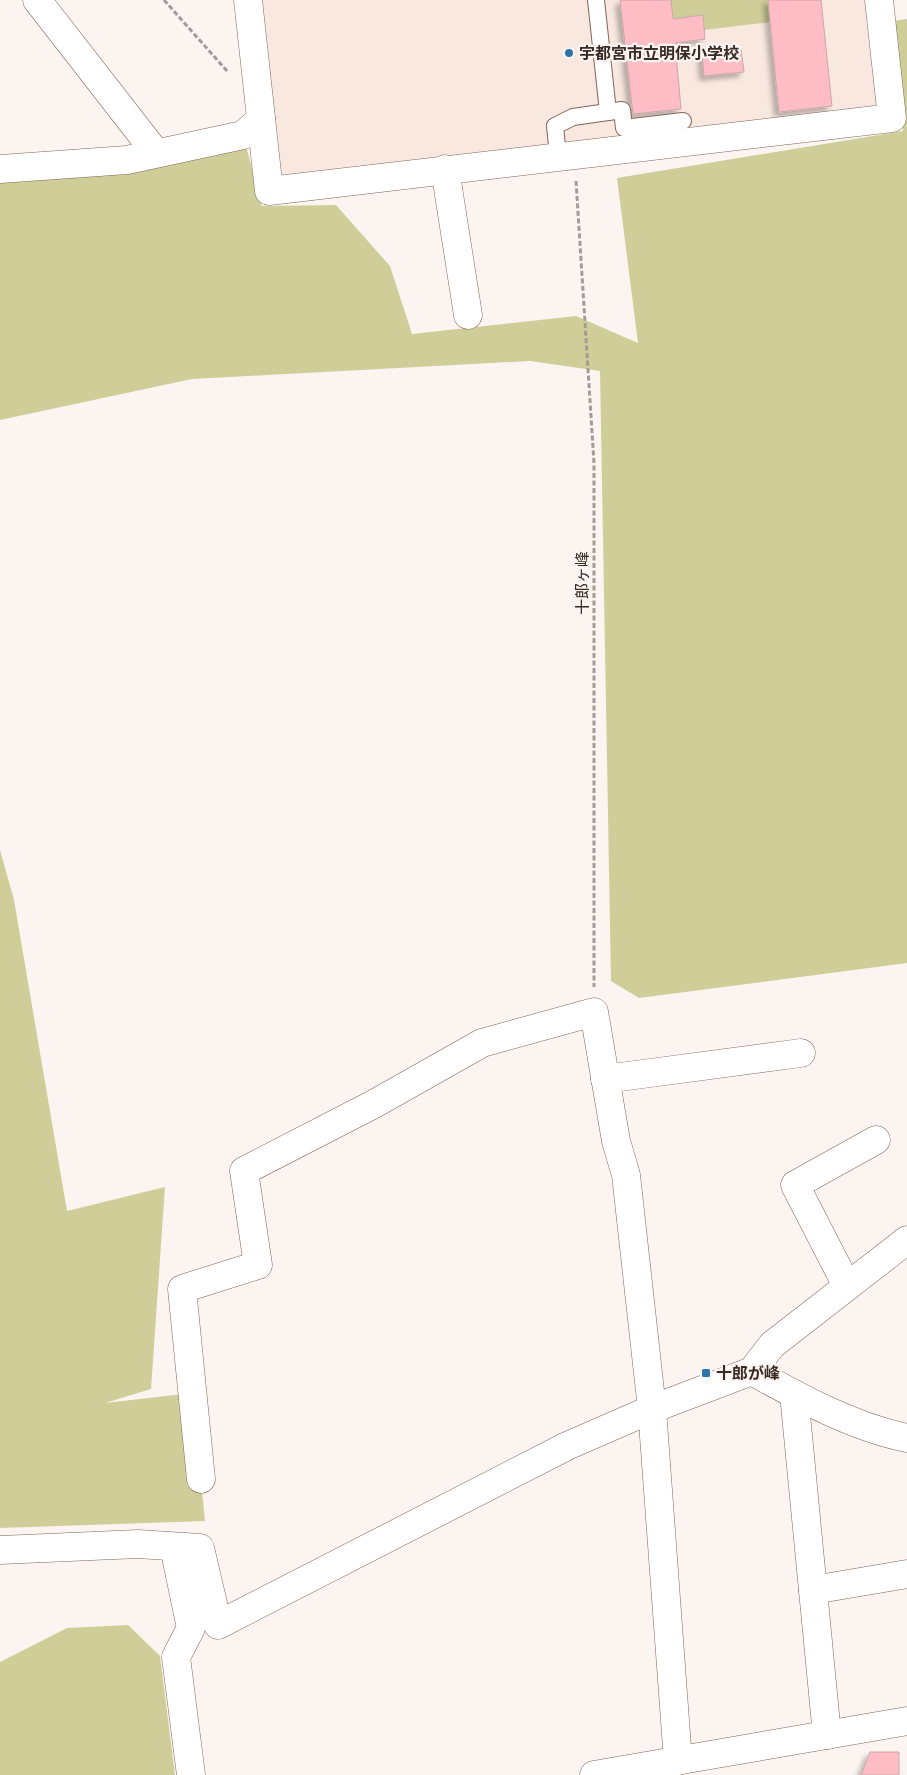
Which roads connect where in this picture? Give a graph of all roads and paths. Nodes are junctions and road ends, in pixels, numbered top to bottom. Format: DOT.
graph roads {
  1 [pos="37,0"];
  2 [pos="164,0"];
  3 [pos="248,0"];
  4 [pos="596,0"];
  5 [pos="880,0"];
  6 [pos="228,72"];
  7 [pos="608,112"];
  8 [pos="261,119"];
  9 [pos="682,121"];
  10 [pos="156,153"];
  11 [pos="566,155"];
  12 [pos="0,169"];
  13 [pos="445,169"];
  14 [pos="468,315"];
  15 [pos="594,1012"];
  16 [pos="801,1053"];
  17 [pos="605,1079"];
  18 [pos="876,1140"];
  19 [pos="907,1240"];
  20 [pos="847,1286"];
  21 [pos="752,1371"];
  22 [pos="794,1394"];
  23 [pos="652,1409"];
  24 [pos="907,1438"];
  25 [pos="201,1479"];
  26 [pos="174,1547"];
  27 [pos="0,1550"];
  28 [pos="907,1574"];
  29 [pos="813,1590"];
  30 [pos="218,1625"];
  31 [pos="191,1628"];
  32 [pos="907,1721"];
  33 [pos="827,1735"];
  34 [pos="678,1761"];
  35 [pos="191,1775"];
  36 [pos="594,1775"];
  1 -- 10 [label="street"];
  2 -- 6 [label="path"];
  3 -- 8 [label="street"];
  4 -- 7 [label="lane"];
  5 -- 11 [label="street"];
  7 -- 9 [label="lane"];
  7 -- 11 [label="lane"];
  8 -- 10 [label="street"];
  8 -- 13 [label="street"];
  10 -- 12 [label="street"];
  11 -- 13 [label="street"];
  11 -- 15 [label="path, 十郎ヶ峰"];
  13 -- 14 [label="street"];
  15 -- 17 [label="street"];
  15 -- 25 [label="street"];
  16 -- 17 [label="street"];
  17 -- 23 [label="street"];
  18 -- 20 [label="street"];
  19 -- 20 [label="street"];
  20 -- 21 [label="street"];
  21 -- 22 [label="street"];
  21 -- 23 [label="street"];
  22 -- 24 [label="street"];
  22 -- 29 [label="street"];
  23 -- 30 [label="street"];
  23 -- 34 [label="street"];
  26 -- 27 [label="street"];
  26 -- 30 [label="street"];
  26 -- 31 [label="street"];
  28 -- 29 [label="street"];
  29 -- 33 [label="street"];
  30 -- 31 [label="street"];
  31 -- 35 [label="street"];
  32 -- 33 [label="street"];
  33 -- 34 [label="street"];
  34 -- 36 [label="street"];
}
